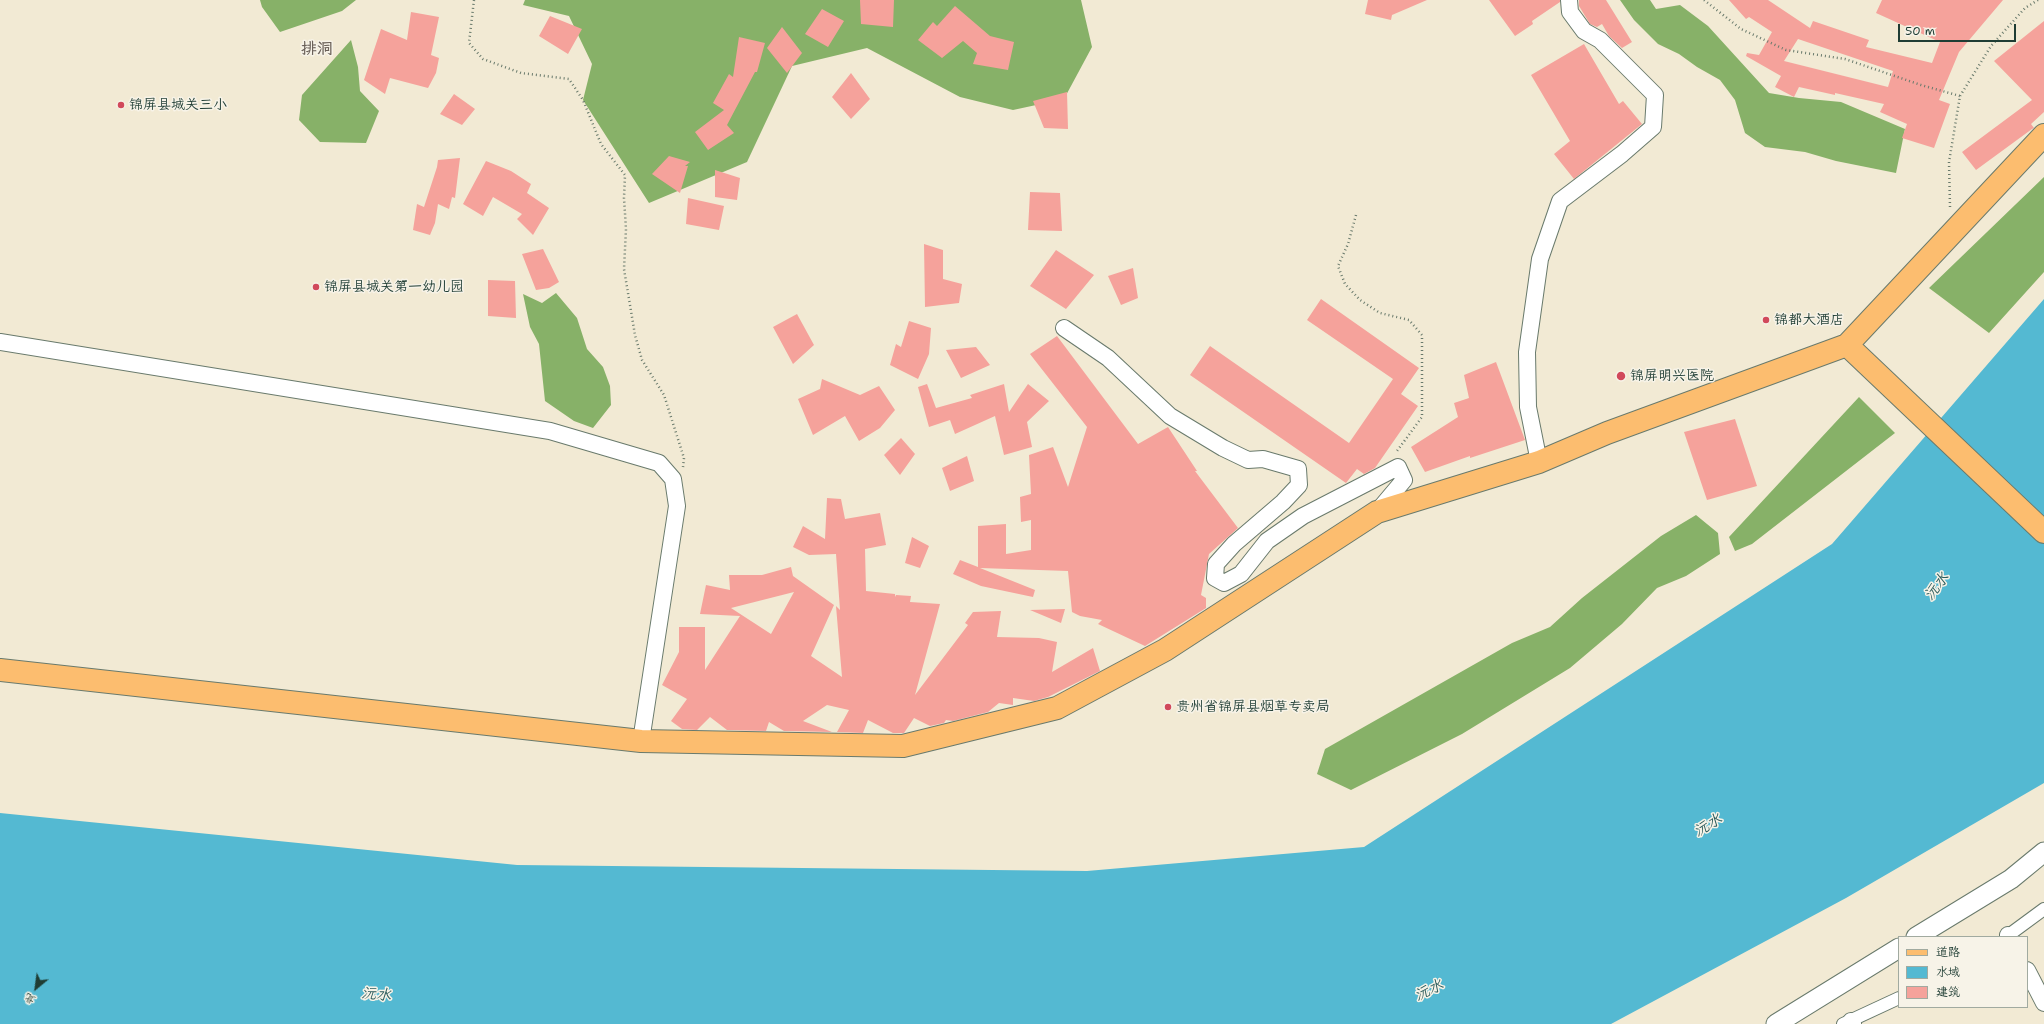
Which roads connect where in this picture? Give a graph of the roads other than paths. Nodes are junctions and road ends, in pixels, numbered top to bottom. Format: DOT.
graph roads {
  1 [pos="1569,0"];
  2 [pos="2044,135"];
  3 [pos="1064,328"];
  4 [pos="0,342"];
  5 [pos="1847,345"];
  6 [pos="1539,462"];
  7 [pos="1376,512"];
  8 [pos="2044,532"];
  9 [pos="0,670"];
  10 [pos="641,741"];
  11 [pos="2044,852"];
  12 [pos="2044,909"];
  13 [pos="1918,936"];
  14 [pos="2008,936"];
  15 [pos="1898,949"];
  16 [pos="2028,972"];
  17 [pos="1898,998"];
  18 [pos="2044,1003"];
  19 [pos="1849,1023"];
  20 [pos="1776,1024"];
  1 -- 6 [label="street"];
  2 -- 5 [label="main road"];
  3 -- 7 [label="street"];
  4 -- 10 [label="street"];
  5 -- 6 [label="main road"];
  5 -- 8 [label="main road"];
  6 -- 7 [label="main road"];
  7 -- 10 [label="main road"];
  9 -- 10 [label="main road"];
  11 -- 13 [label="street"];
  12 -- 14 [label="street"];
  15 -- 20 [label="street"];
  16 -- 18 [label="street"];
  17 -- 19 [label="street"];
}
